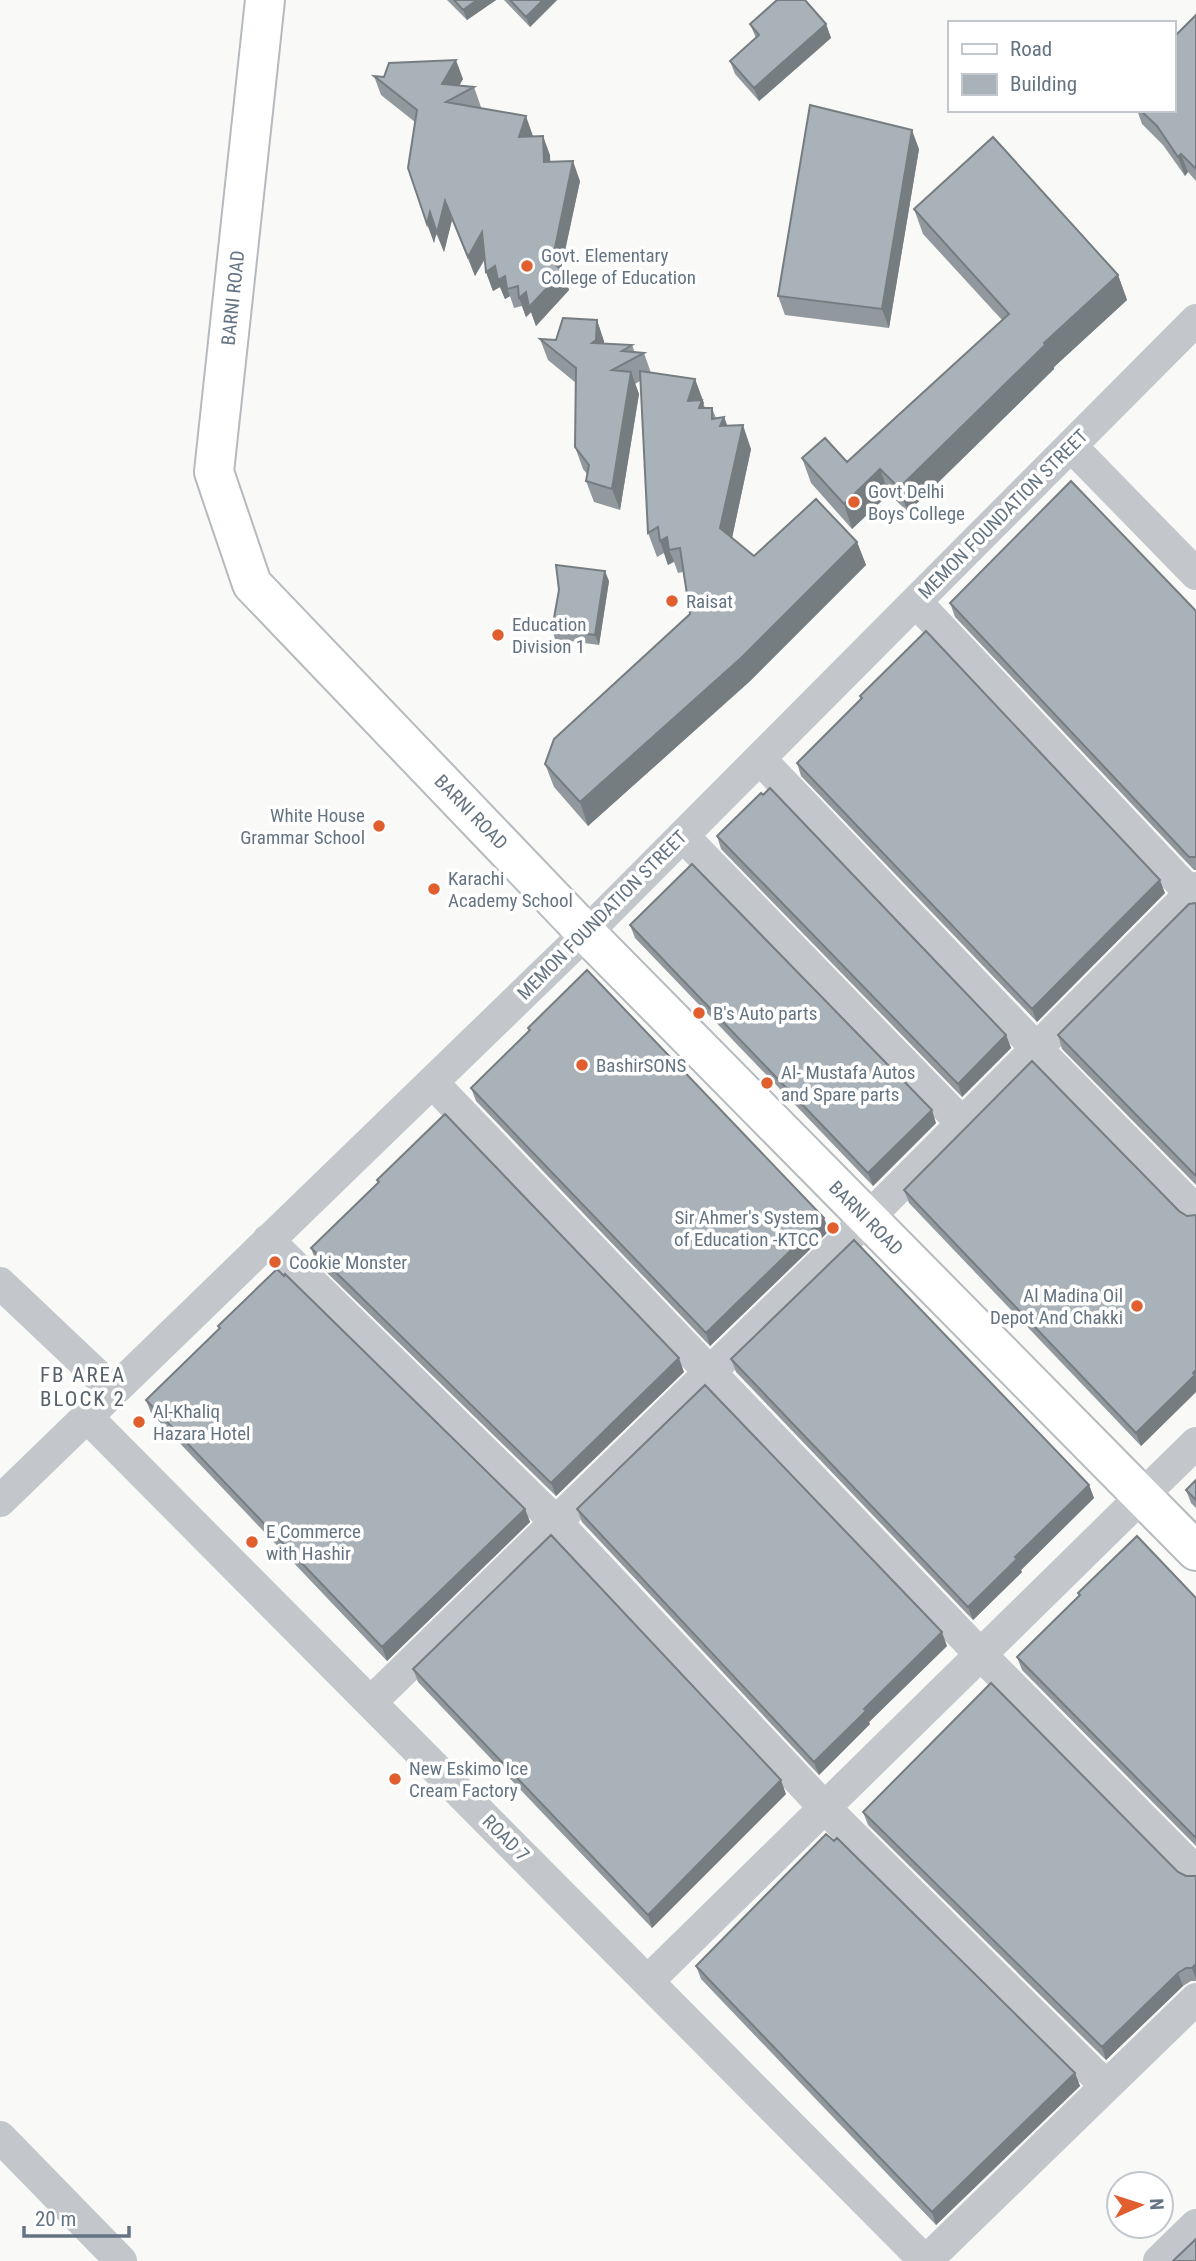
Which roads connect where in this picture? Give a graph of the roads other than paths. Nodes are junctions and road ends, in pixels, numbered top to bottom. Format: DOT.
graph roads {
  1 [pos="265,0"];
  2 [pos="1196,320"];
  3 [pos="1071,446"];
  4 [pos="1196,574"];
  5 [pos="916,602"];
  6 [pos="760,758"];
  7 [pos="683,836"];
  8 [pos="1194,894"];
  9 [pos="586,933"];
  10 [pos="1037,1049"];
  11 [pos="432,1082"];
  12 [pos="962,1123"];
  13 [pos="1196,1210"];
  14 [pos="867,1219"];
  15 [pos="268,1240"];
  16 [pos="0,1283"];
  17 [pos="709,1372"];
  18 [pos="113,1390"];
  19 [pos="86,1416"];
  20 [pos="1196,1443"];
  21 [pos="1142,1496"];
  22 [pos="0,1501"];
  23 [pos="556,1522"];
  24 [pos="1196,1551"];
  25 [pos="981,1655"];
  26 [pos="371,1702"];
  27 [pos="825,1808"];
  28 [pos="1196,1872"];
  29 [pos="648,1981"];
  30 [pos="1196,1999"];
  31 [pos="1106,2087"];
  32 [pos="0,2137"];
  33 [pos="1196,2225"];
  34 [pos="121,2261"];
  35 [pos="925,2261"];
  36 [pos="1159,2261"];
  1 -- 9 [label="street, BARNI ROAD"];
  2 -- 3 [label="street, MEMON FOUNDATION STREET"];
  3 -- 4 [label="street"];
  3 -- 5 [label="street, MEMON FOUNDATION STREET"];
  5 -- 6 [label="street, MEMON FOUNDATION STREET"];
  5 -- 8 [label="street"];
  6 -- 7 [label="street, MEMON FOUNDATION STREET"];
  6 -- 10 [label="street"];
  7 -- 9 [label="street, MEMON FOUNDATION STREET"];
  7 -- 12 [label="street"];
  8 -- 10 [label="street"];
  9 -- 11 [label="street, MEMON FOUNDATION STREET"];
  9 -- 14 [label="street, BARNI ROAD"];
  10 -- 12 [label="street"];
  10 -- 13 [label="street"];
  11 -- 15 [label="street, MEMON FOUNDATION STREET"];
  11 -- 17 [label="street"];
  12 -- 14 [label="street"];
  14 -- 17 [label="street"];
  14 -- 21 [label="street, BARNI ROAD"];
  15 -- 18 [label="street, MEMON FOUNDATION STREET"];
  15 -- 23 [label="street"];
  16 -- 18 [label="street"];
  17 -- 23 [label="street"];
  17 -- 25 [label="street"];
  18 -- 19 [label="street, MEMON FOUNDATION STREET"];
  19 -- 22 [label="street, MEMON FOUNDATION STREET"];
  19 -- 26 [label="street, ROAD 7"];
  20 -- 21 [label="street"];
  21 -- 24 [label="street, BARNI ROAD"];
  21 -- 25 [label="street"];
  23 -- 26 [label="street"];
  23 -- 27 [label="street"];
  25 -- 27 [label="street"];
  25 -- 28 [label="street"];
  26 -- 29 [label="street, ROAD 7"];
  27 -- 29 [label="street"];
  27 -- 31 [label="street"];
  29 -- 35 [label="street, ROAD 7"];
  30 -- 31 [label="street"];
  31 -- 35 [label="street"];
  32 -- 34 [label="street"];
  33 -- 36 [label="street"];
}
